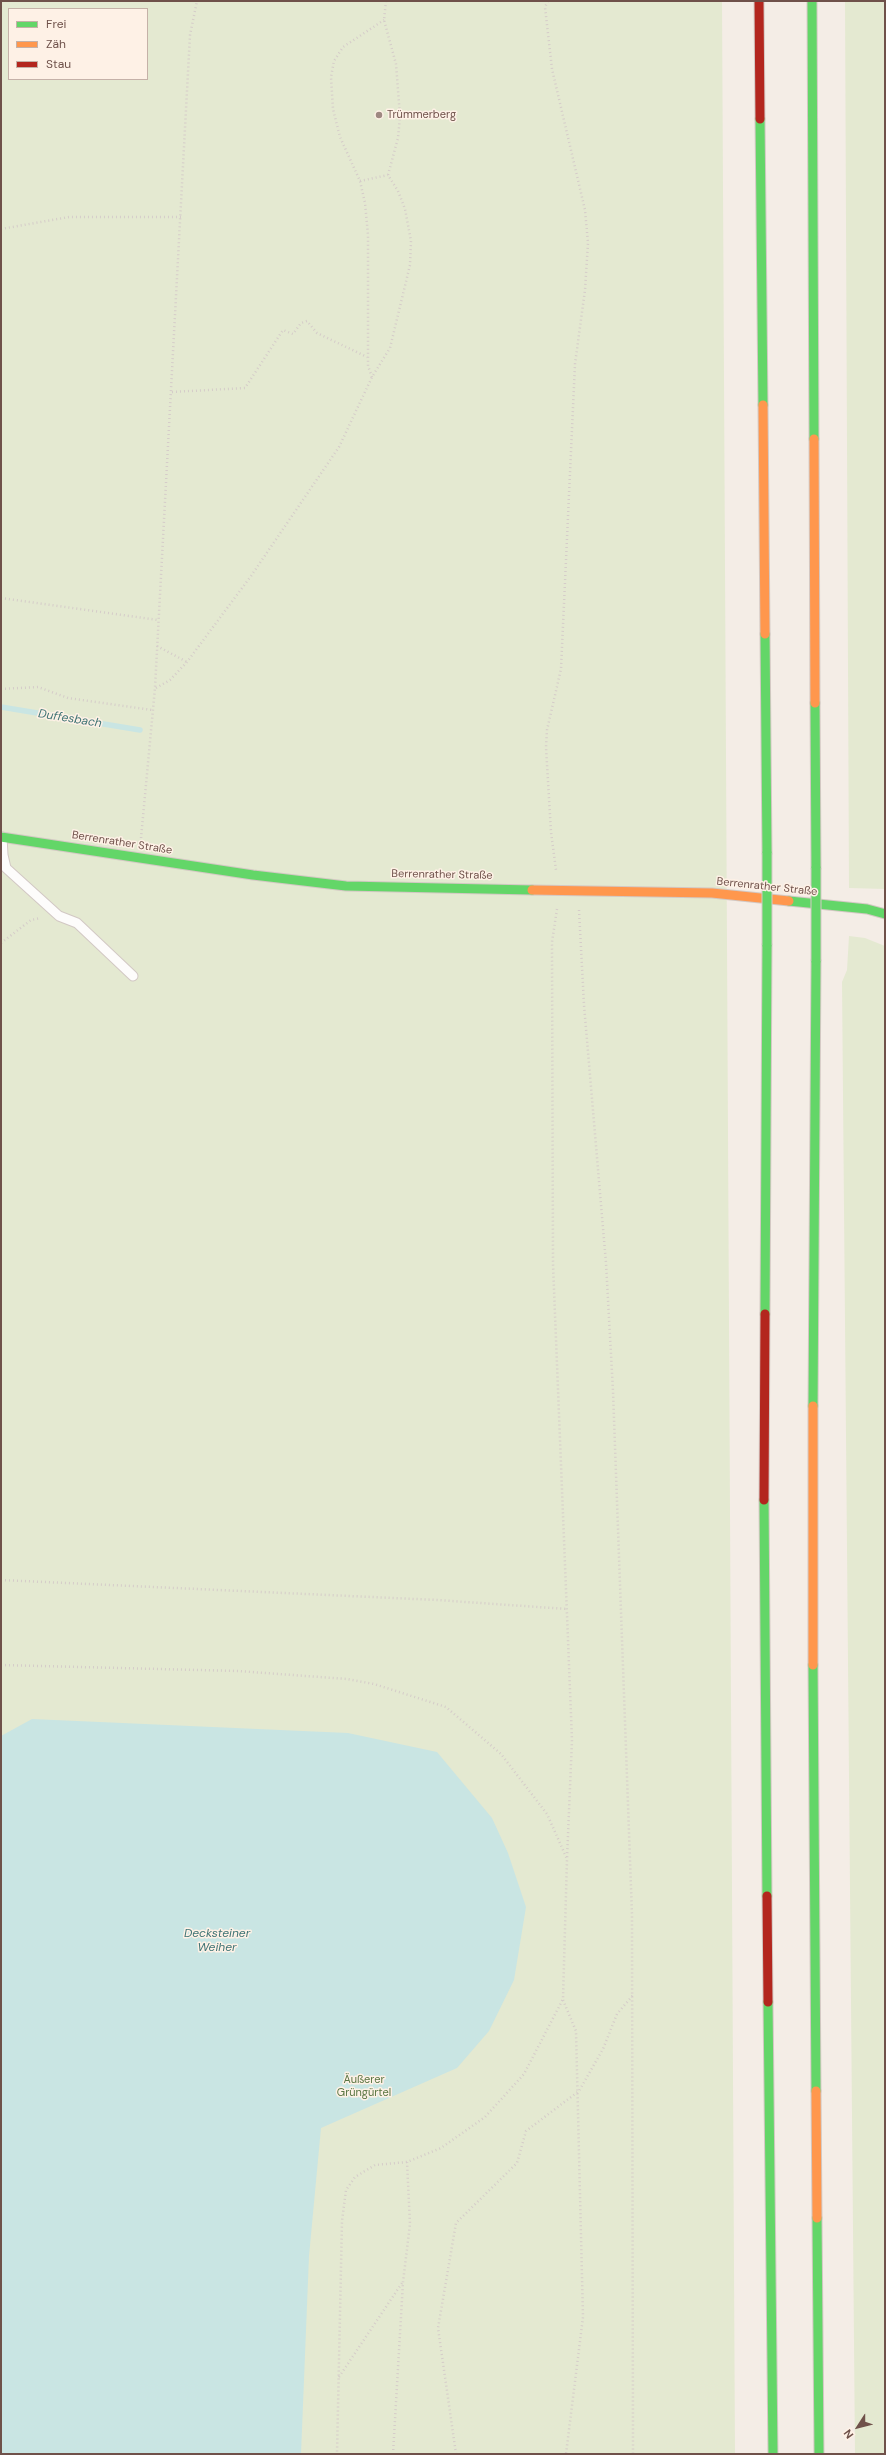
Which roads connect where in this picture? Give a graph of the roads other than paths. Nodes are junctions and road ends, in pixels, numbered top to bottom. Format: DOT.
graph roads {
  1 [pos="759,1"];
  2 [pos="812,1"];
  3 [pos="2,837"];
  4 [pos="885,914"];
  5 [pos="133,976"];
  6 [pos="773,2454"];
  7 [pos="819,2454"];
  1 -- 6 [label="main road, bridge"];
  2 -- 7 [label="main road, bridge"];
  3 -- 4 [label="main road, Berrenrather Straße"];
  3 -- 5 [label="lane"];
}
